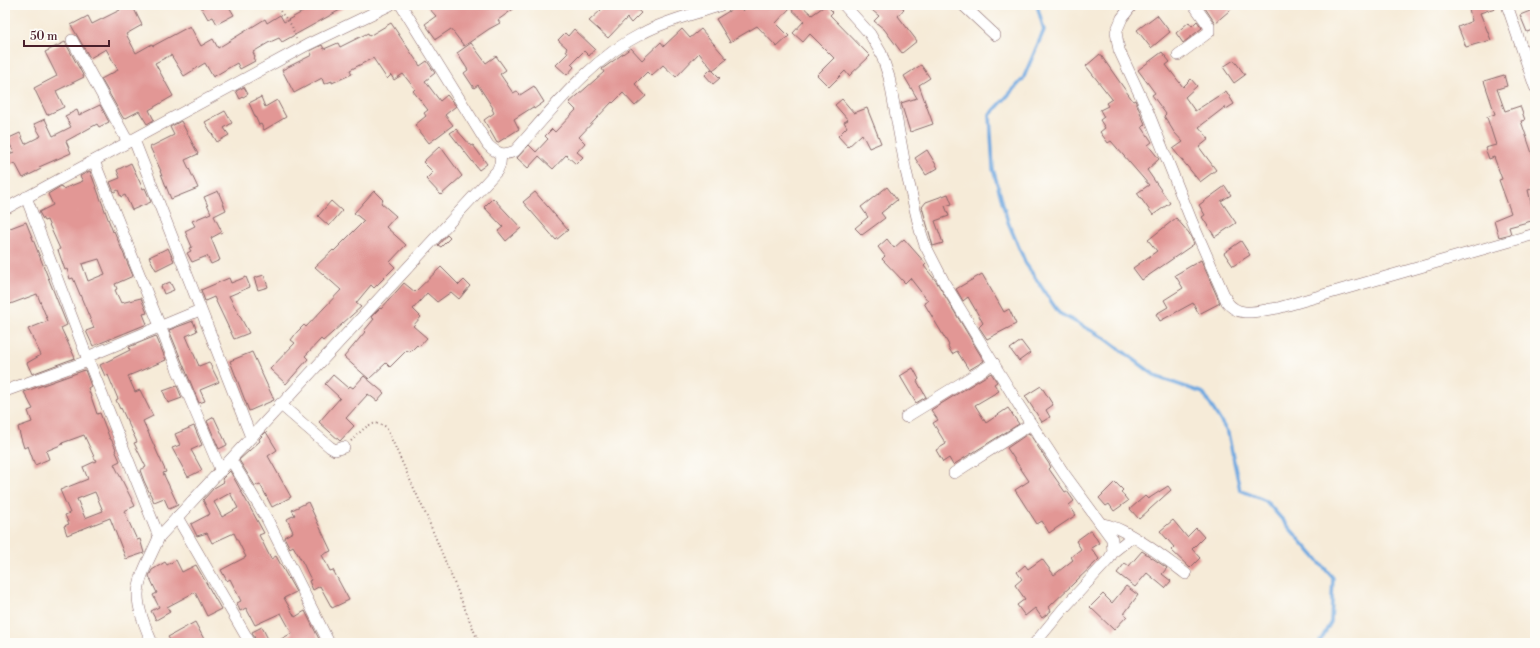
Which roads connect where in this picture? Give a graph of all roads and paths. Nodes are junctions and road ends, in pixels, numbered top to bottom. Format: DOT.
graph roads {
  1 [pos="275,5"];
  2 [pos="390,5"];
  3 [pos="400,5"];
  4 [pos="721,5"];
  5 [pos="844,5"];
  6 [pos="963,5"];
  7 [pos="1132,5"];
  8 [pos="1194,5"];
  9 [pos="1508,5"];
  10 [pos="995,35"];
  11 [pos="72,40"];
  12 [pos="307,45"];
  13 [pos="1178,55"];
  14 [pos="1530,59"];
  15 [pos="1535,87"];
  16 [pos="131,141"];
  17 [pos="501,154"];
  18 [pos="94,161"];
  19 [pos="26,197"];
  20 [pos="5,209"];
  21 [pos="1535,234"];
  22 [pos="200,310"];
  23 [pos="160,326"];
  24 [pos="87,359"];
  25 [pos="994,363"];
  26 [pos="5,391"];
  27 [pos="280,404"];
  28 [pos="906,417"];
  29 [pos="1031,424"];
  30 [pos="251,437"];
  31 [pos="344,447"];
  32 [pos="231,460"];
  33 [pos="221,471"];
  34 [pos="954,473"];
  35 [pos="177,517"];
  36 [pos="1101,524"];
  37 [pos="159,537"];
  38 [pos="1132,537"];
  39 [pos="1112,552"];
  40 [pos="1186,574"];
  41 [pos="152,643"];
  42 [pos="250,643"];
  43 [pos="329,643"];
  44 [pos="480,643"];
  45 [pos="1035,643"];
  1 -- 12 [label="path"];
  2 -- 12 [label="street"];
  3 -- 17 [label="street"];
  4 -- 17 [label="street"];
  5 -- 25 [label="street"];
  6 -- 10 [label="street"];
  7 -- 21 [label="street"];
  8 -- 13 [label="street"];
  9 -- 14 [label="street"];
  11 -- 16 [label="street"];
  12 -- 16 [label="street"];
  14 -- 15 [label="street"];
  16 -- 18 [label="street"];
  16 -- 22 [label="street"];
  17 -- 27 [label="street"];
  18 -- 19 [label="street"];
  18 -- 23 [label="street"];
  19 -- 20 [label="street"];
  19 -- 24 [label="street"];
  22 -- 23 [label="street"];
  22 -- 30 [label="street"];
  23 -- 24 [label="street"];
  23 -- 33 [label="street"];
  24 -- 26 [label="street"];
  24 -- 37 [label="street"];
  25 -- 28 [label="street"];
  25 -- 29 [label="street"];
  27 -- 30 [label="street"];
  27 -- 31 [label="street"];
  29 -- 34 [label="street"];
  29 -- 36 [label="street"];
  30 -- 32 [label="street"];
  31 -- 44 [label="path"];
  32 -- 33 [label="street"];
  32 -- 43 [label="street"];
  33 -- 35 [label="street"];
  35 -- 37 [label="street"];
  35 -- 42 [label="street"];
  36 -- 38 [label="street"];
  36 -- 39 [label="street"];
  37 -- 41 [label="street"];
  38 -- 39 [label="street"];
  38 -- 40 [label="street"];
  39 -- 45 [label="street"];
}
